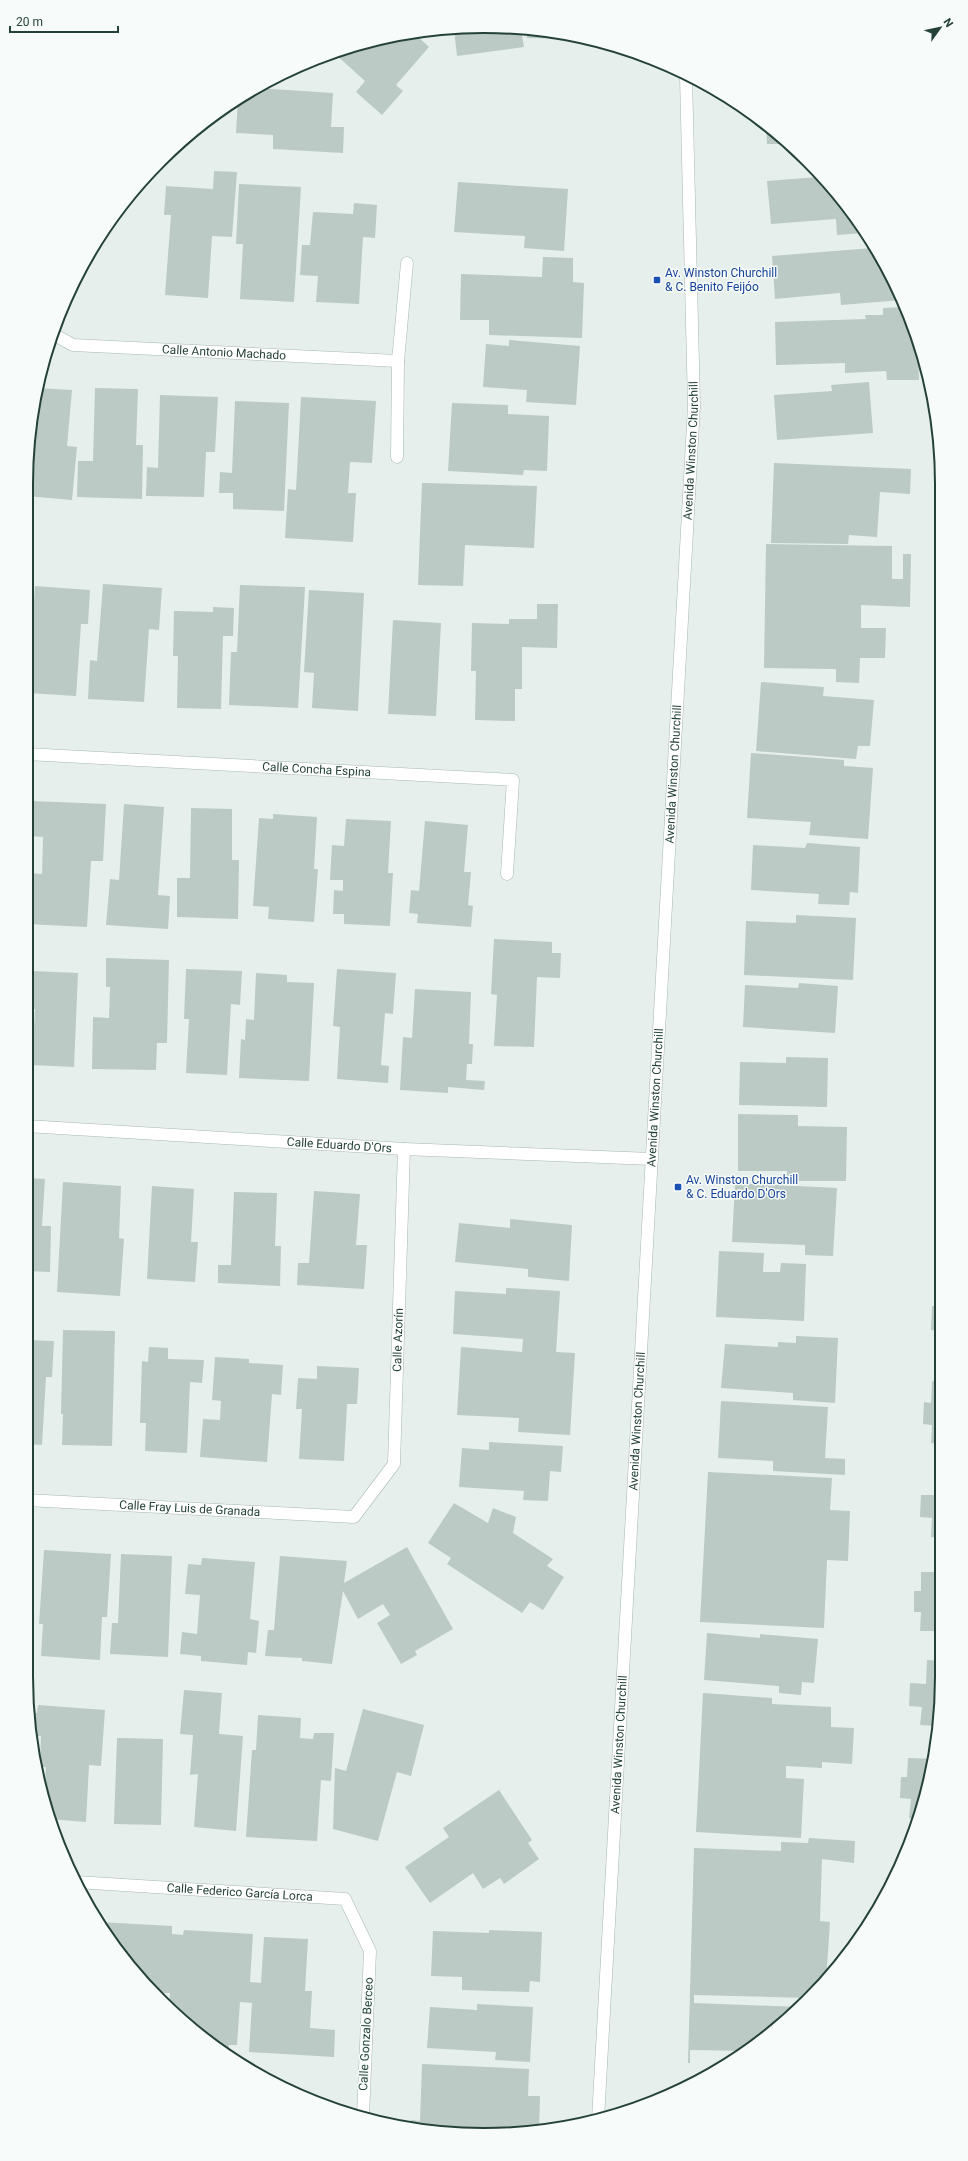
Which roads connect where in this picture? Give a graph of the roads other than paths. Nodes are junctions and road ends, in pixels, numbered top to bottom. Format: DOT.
graph roads {
  1 [pos="686,82"];
  2 [pos="407,263"];
  3 [pos="58,337"];
  4 [pos="398,361"];
  5 [pos="397,457"];
  6 [pos="33,754"];
  7 [pos="507,874"];
  8 [pos="33,1126"];
  9 [pos="404,1149"];
  10 [pos="652,1159"];
  11 [pos="33,1500"];
  12 [pos="354,1517"];
  13 [pos="83,1882"];
  14 [pos="370,1951"];
  15 [pos="363,2112"];
  16 [pos="598,2114"];
  1 -- 10 [label="street, Avenida Winston Churchill"];
  2 -- 4 [label="street"];
  3 -- 4 [label="street, Calle Antonio Machado"];
  4 -- 5 [label="street"];
  6 -- 7 [label="street, Calle Concha Espina"];
  8 -- 9 [label="street, Calle Eduardo D'Ors"];
  9 -- 10 [label="street, Calle Eduardo D'Ors"];
  9 -- 12 [label="street, Calle Azorín"];
  10 -- 16 [label="street, Avenida Winston Churchill"];
  11 -- 12 [label="street, Calle Fray Luis de Granada"];
  13 -- 14 [label="street, Calle Federico García Lorca"];
  14 -- 15 [label="street, Calle Gonzalo Berceo"];
}
